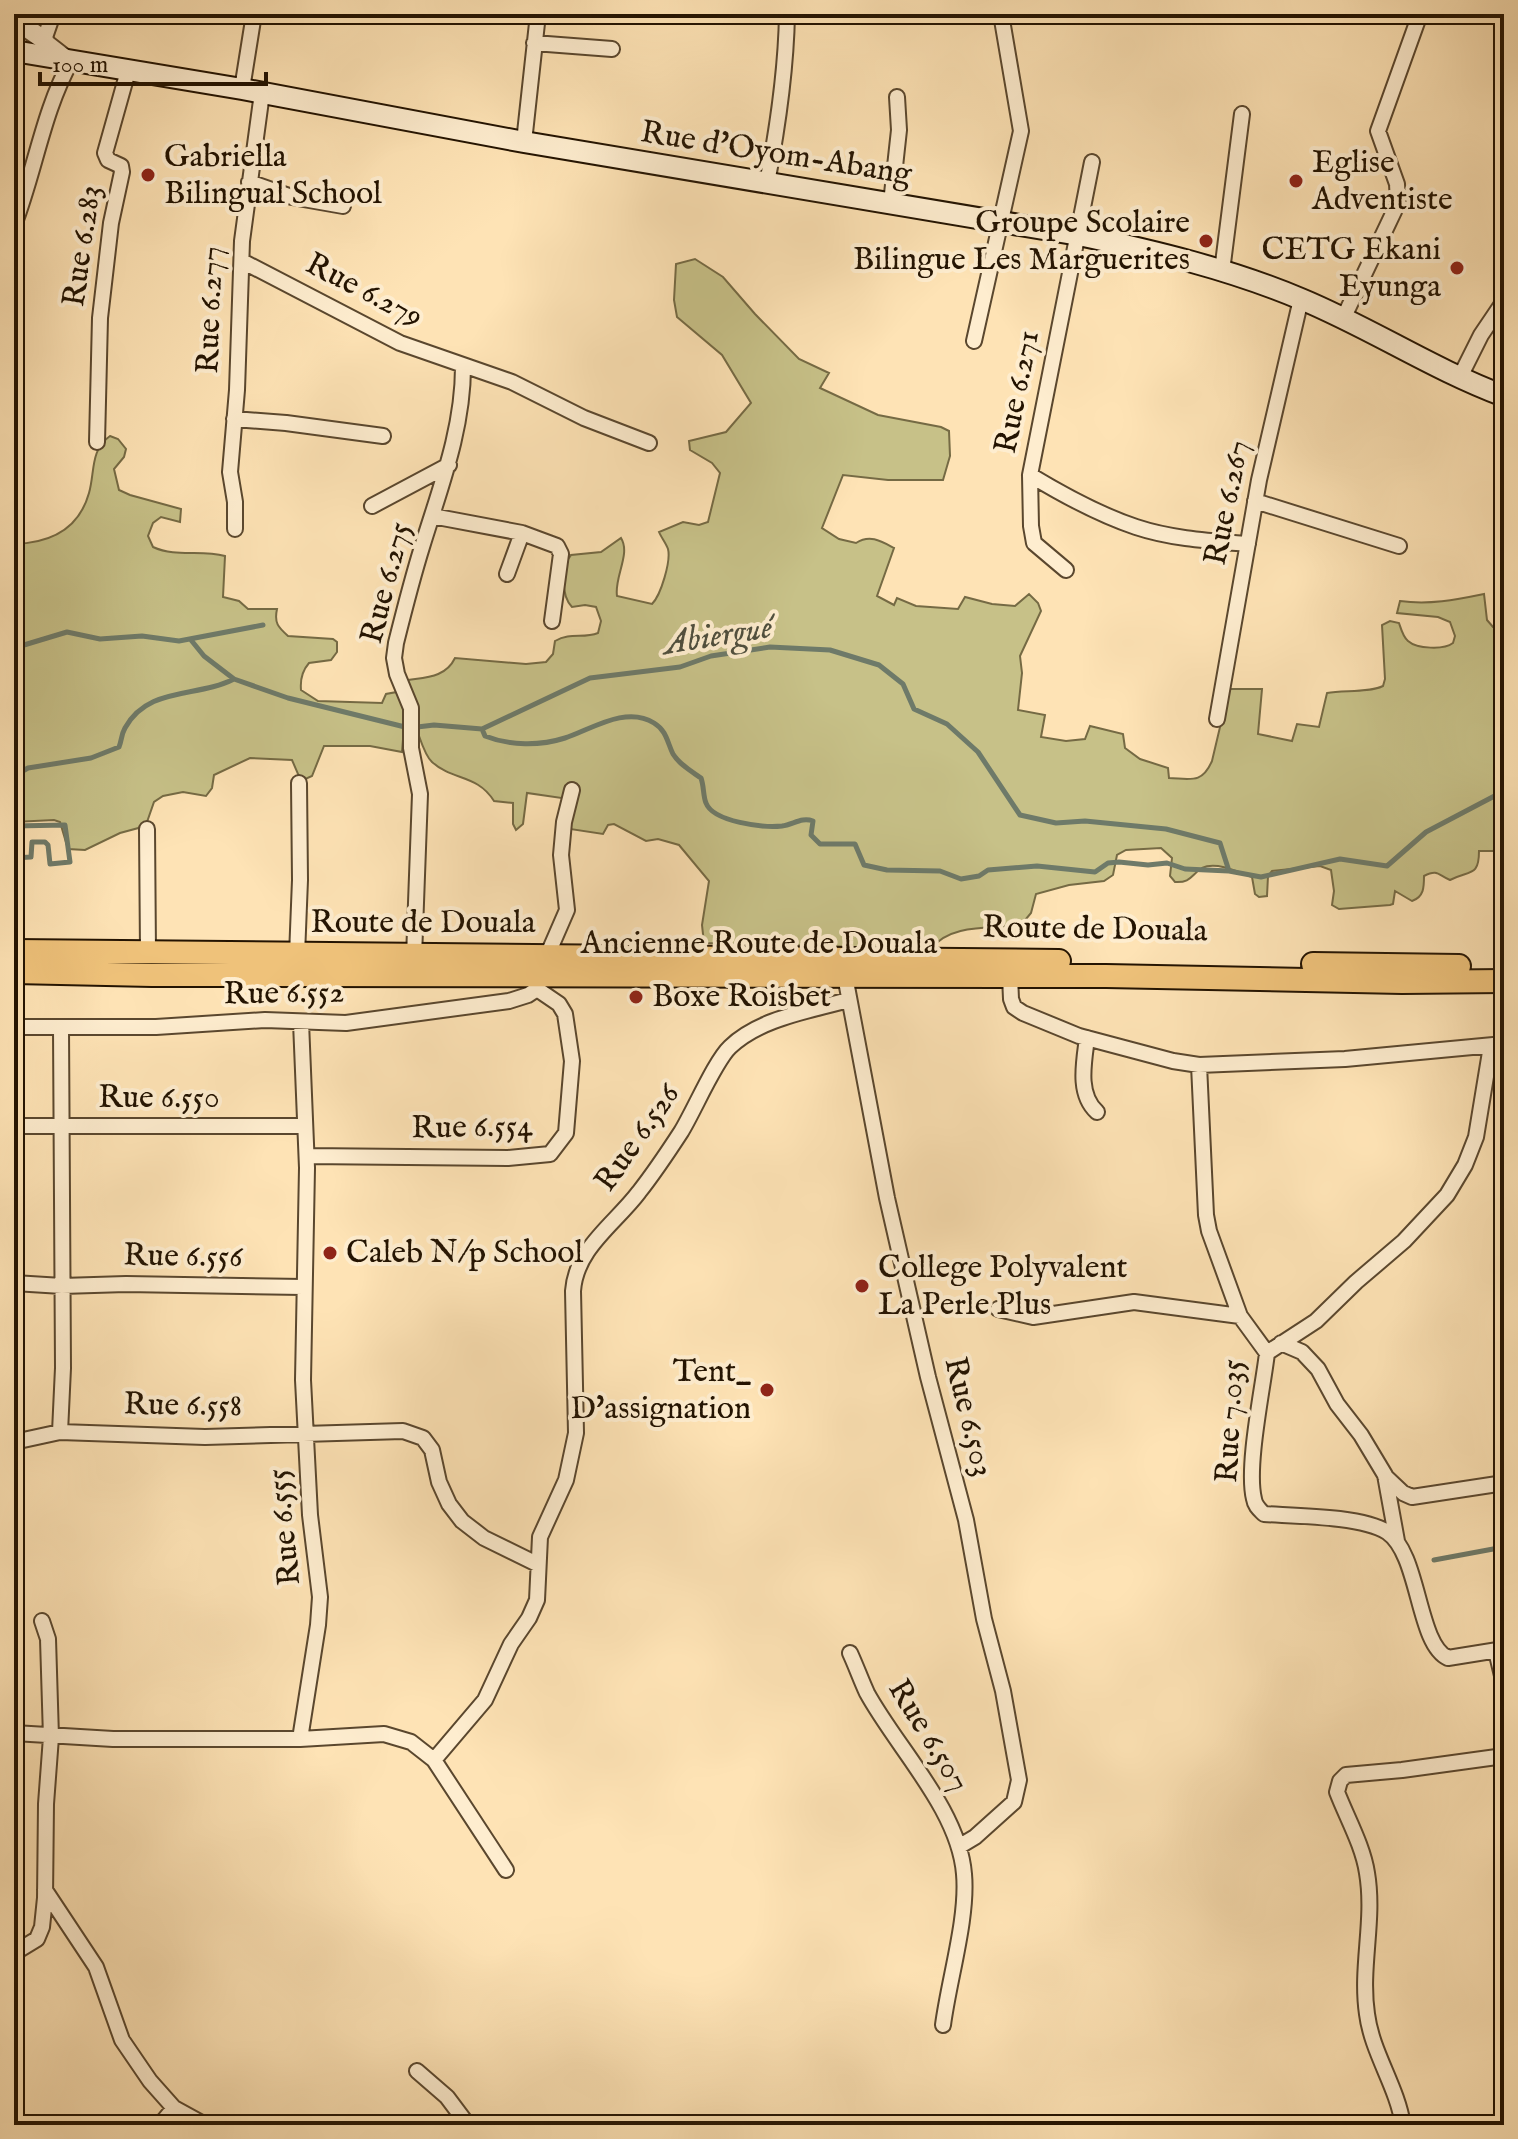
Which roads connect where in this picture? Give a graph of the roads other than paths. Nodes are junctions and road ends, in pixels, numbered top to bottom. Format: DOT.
graph roads {
  1 [pos="53,14"];
  2 [pos="254,14"];
  3 [pos="538,14"];
  4 [pos="787,14"];
  5 [pos="1001,14"];
  6 [pos="1420,14"];
  7 [pos="14,19"];
  8 [pos="44,40"];
  9 [pos="534,43"];
  10 [pos="612,49"];
  11 [pos="14,51"];
  12 [pos="71,61"];
  13 [pos="128,71"];
  14 [pos="252,91"];
  15 [pos="897,97"];
  16 [pos="1242,114"];
  17 [pos="524,142"];
  18 [pos="1092,162"];
  19 [pos="249,182"];
  20 [pos="767,183"];
  21 [pos="891,203"];
  22 [pos="343,206"];
  23 [pos="999,221"];
  24 [pos="14,225"];
  25 [pos="1079,235"];
  26 [pos="242,261"];
  27 [pos="1222,271"];
  28 [pos="1301,299"];
  29 [pos="1504,301"];
  30 [pos="1343,319"];
  31 [pos="974,341"];
  32 [pos="463,367"];
  33 [pos="1459,379"];
  34 [pos="1504,396"];
  35 [pos="234,419"];
  36 [pos="383,436"];
  37 [pos="97,442"];
  38 [pos="649,443"];
  39 [pos="449,465"];
  40 [pos="1030,475"];
  41 [pos="1255,501"];
  42 [pos="372,506"];
  43 [pos="432,516"];
  44 [pos="235,529"];
  45 [pos="522,533"];
  46 [pos="1248,544"];
  47 [pos="1399,546"];
  48 [pos="1066,570"];
  49 [pos="507,574"];
  50 [pos="552,621"];
  51 [pos="1217,719"];
  52 [pos="299,783"];
  53 [pos="572,790"];
  54 [pos="147,829"];
  55 [pos="14,951"];
  56 [pos="148,952"];
  57 [pos="297,955"];
  58 [pos="414,957"];
  59 [pos="1504,967"];
  60 [pos="14,972"];
  61 [pos="542,974"];
  62 [pos="845,976"];
  63 [pos="1010,976"];
  64 [pos="1504,981"];
  65 [pos="848,1000"];
  66 [pos="301,1022"];
  67 [pos="14,1027"];
  68 [pos="61,1028"];
  69 [pos="1087,1038"];
  70 [pos="1498,1045"];
  71 [pos="1199,1065"];
  72 [pos="1097,1112"];
  73 [pos="14,1126"];
  74 [pos="62,1126"];
  75 [pos="305,1126"];
  76 [pos="307,1156"];
  77 [pos="14,1283"];
  78 [pos="62,1286"];
  79 [pos="303,1287"];
  80 [pos="998,1309"];
  81 [pos="1240,1316"];
  82 [pos="1296,1334"];
  83 [pos="1281,1343"];
  84 [pos="1302,1352"];
  85 [pos="1267,1353"];
  86 [pos="60,1432"];
  87 [pos="305,1436"];
  88 [pos="14,1442"];
  89 [pos="1385,1475"];
  90 [pos="1504,1483"];
  91 [pos="1397,1542"];
  92 [pos="537,1564"];
  93 [pos="42,1621"];
  94 [pos="1500,1650"];
  95 [pos="850,1653"];
  96 [pos="1504,1684"];
  97 [pos="14,1733"];
  98 [pos="51,1737"];
  99 [pos="300,1739"];
  100 [pos="1504,1756"];
  101 [pos="434,1760"];
  102 [pos="960,1846"];
  103 [pos="506,1870"];
  104 [pos="45,1889"];
  105 [pos="14,1953"];
  106 [pos="943,2025"];
  107 [pos="417,2071"];
  108 [pos="174,2108"];
  109 [pos="160,2125"];
  110 [pos="205,2125"];
  111 [pos="468,2125"];
  112 [pos="1403,2125"];
  1 -- 8 [label="street"];
  2 -- 14 [label="street, Rue 6.277"];
  3 -- 9 [label="street"];
  4 -- 20 [label="street"];
  5 -- 23 [label="street"];
  6 -- 30 [label="street"];
  7 -- 8 [label="street"];
  8 -- 12 [label="street"];
  9 -- 10 [label="street"];
  9 -- 17 [label="street"];
  11 -- 12 [label="main road, Rue d'Oyom-Abang"];
  12 -- 13 [label="main road, Rue d'Oyom-Abang"];
  12 -- 24 [label="street"];
  13 -- 14 [label="main road, Rue d'Oyom-Abang"];
  13 -- 37 [label="street, Rue 6.283"];
  14 -- 17 [label="main road, Rue d'Oyom-Abang"];
  14 -- 19 [label="street, Rue 6.277"];
  15 -- 21 [label="street"];
  16 -- 27 [label="street"];
  17 -- 20 [label="main road, Rue d'Oyom-Abang"];
  18 -- 25 [label="street, Rue 6.271"];
  19 -- 22 [label="street"];
  19 -- 26 [label="street, Rue 6.277"];
  20 -- 21 [label="main road, Rue d'Oyom-Abang"];
  21 -- 23 [label="main road, Rue d'Oyom-Abang"];
  23 -- 25 [label="main road, Rue d'Oyom-Abang"];
  23 -- 31 [label="street"];
  25 -- 27 [label="main road, Rue d'Oyom-Abang"];
  25 -- 40 [label="street, Rue 6.271"];
  26 -- 32 [label="street, Rue 6.279"];
  26 -- 35 [label="street, Rue 6.277"];
  27 -- 28 [label="main road, Rue d'Oyom-Abang"];
  28 -- 30 [label="main road, Rue d'Oyom-Abang"];
  28 -- 41 [label="street, Rue 6.267"];
  29 -- 33 [label="street"];
  30 -- 33 [label="main road, Rue d'Oyom-Abang"];
  32 -- 38 [label="street, Rue 6.279"];
  32 -- 39 [label="street, Rue 6.275"];
  33 -- 34 [label="main road, Rue d'Oyom-Abang"];
  35 -- 36 [label="street"];
  35 -- 44 [label="street, Rue 6.277"];
  39 -- 42 [label="street"];
  39 -- 43 [label="street, Rue 6.275"];
  40 -- 46 [label="street, Rue 6.271"];
  40 -- 48 [label="street"];
  41 -- 46 [label="street, Rue 6.267"];
  41 -- 47 [label="street"];
  43 -- 45 [label="street"];
  43 -- 58 [label="street, Rue 6.275"];
  45 -- 49 [label="street"];
  45 -- 50 [label="street"];
  46 -- 51 [label="street, Rue 6.267"];
  52 -- 57 [label="street"];
  53 -- 61 [label="street"];
  54 -- 56 [label="street"];
  55 -- 56 [label="main road, Route de Douala"];
  56 -- 57 [label="main road, Route de Douala"];
  57 -- 58 [label="main road, Route de Douala"];
  58 -- 61 [label="main road, Route de Douala"];
  59 -- 61 [label="main road, Route de Douala"];
  60 -- 61 [label="main road, Ancienne Route de Douala"];
  61 -- 62 [label="main road, Ancienne Route de Douala"];
  61 -- 66 [label="street, Rue 6.552"];
  61 -- 76 [label="street, Rue 6.554"];
  62 -- 63 [label="main road, Ancienne Route de Douala"];
  62 -- 65 [label="street, Rue 6.503"];
  63 -- 64 [label="main road, Ancienne Route de Douala"];
  63 -- 69 [label="street"];
  65 -- 92 [label="street, Rue 6.526"];
  65 -- 102 [label="street, Rue 6.503"];
  66 -- 68 [label="street, Rue 6.552"];
  66 -- 75 [label="street, Rue 6.555"];
  67 -- 68 [label="street, Rue 6.552"];
  68 -- 74 [label="street"];
  69 -- 71 [label="street"];
  69 -- 72 [label="street"];
  70 -- 71 [label="street"];
  70 -- 82 [label="street"];
  71 -- 81 [label="street, Rue 7.035"];
  73 -- 74 [label="street, Rue 6.550"];
  74 -- 75 [label="street, Rue 6.550"];
  74 -- 78 [label="street"];
  75 -- 76 [label="street, Rue 6.555"];
  76 -- 79 [label="street, Rue 6.555"];
  77 -- 78 [label="street, Rue 6.556"];
  78 -- 79 [label="street, Rue 6.556"];
  78 -- 86 [label="street"];
  79 -- 87 [label="street, Rue 6.555"];
  80 -- 81 [label="street"];
  81 -- 85 [label="street, Rue 7.035"];
  82 -- 83 [label="street"];
  82 -- 84 [label="street"];
  83 -- 84 [label="street"];
  83 -- 85 [label="street"];
  84 -- 89 [label="street"];
  85 -- 91 [label="street, Rue 7.035"];
  86 -- 87 [label="street, Rue 6.558"];
  86 -- 88 [label="street"];
  87 -- 92 [label="street, Rue 6.558"];
  87 -- 99 [label="street, Rue 6.555"];
  89 -- 90 [label="street"];
  89 -- 91 [label="street"];
  91 -- 94 [label="street"];
  92 -- 101 [label="street, Rue 6.526"];
  93 -- 98 [label="street"];
  94 -- 96 [label="street"];
  95 -- 102 [label="street, Rue 6.507"];
  97 -- 98 [label="street"];
  98 -- 99 [label="street"];
  98 -- 104 [label="street"];
  99 -- 101 [label="street"];
  100 -- 112 [label="street"];
  101 -- 103 [label="street"];
  102 -- 106 [label="street"];
  104 -- 105 [label="street"];
  104 -- 108 [label="street"];
  107 -- 111 [label="street"];
  108 -- 109 [label="street"];
  108 -- 110 [label="street"];
}
